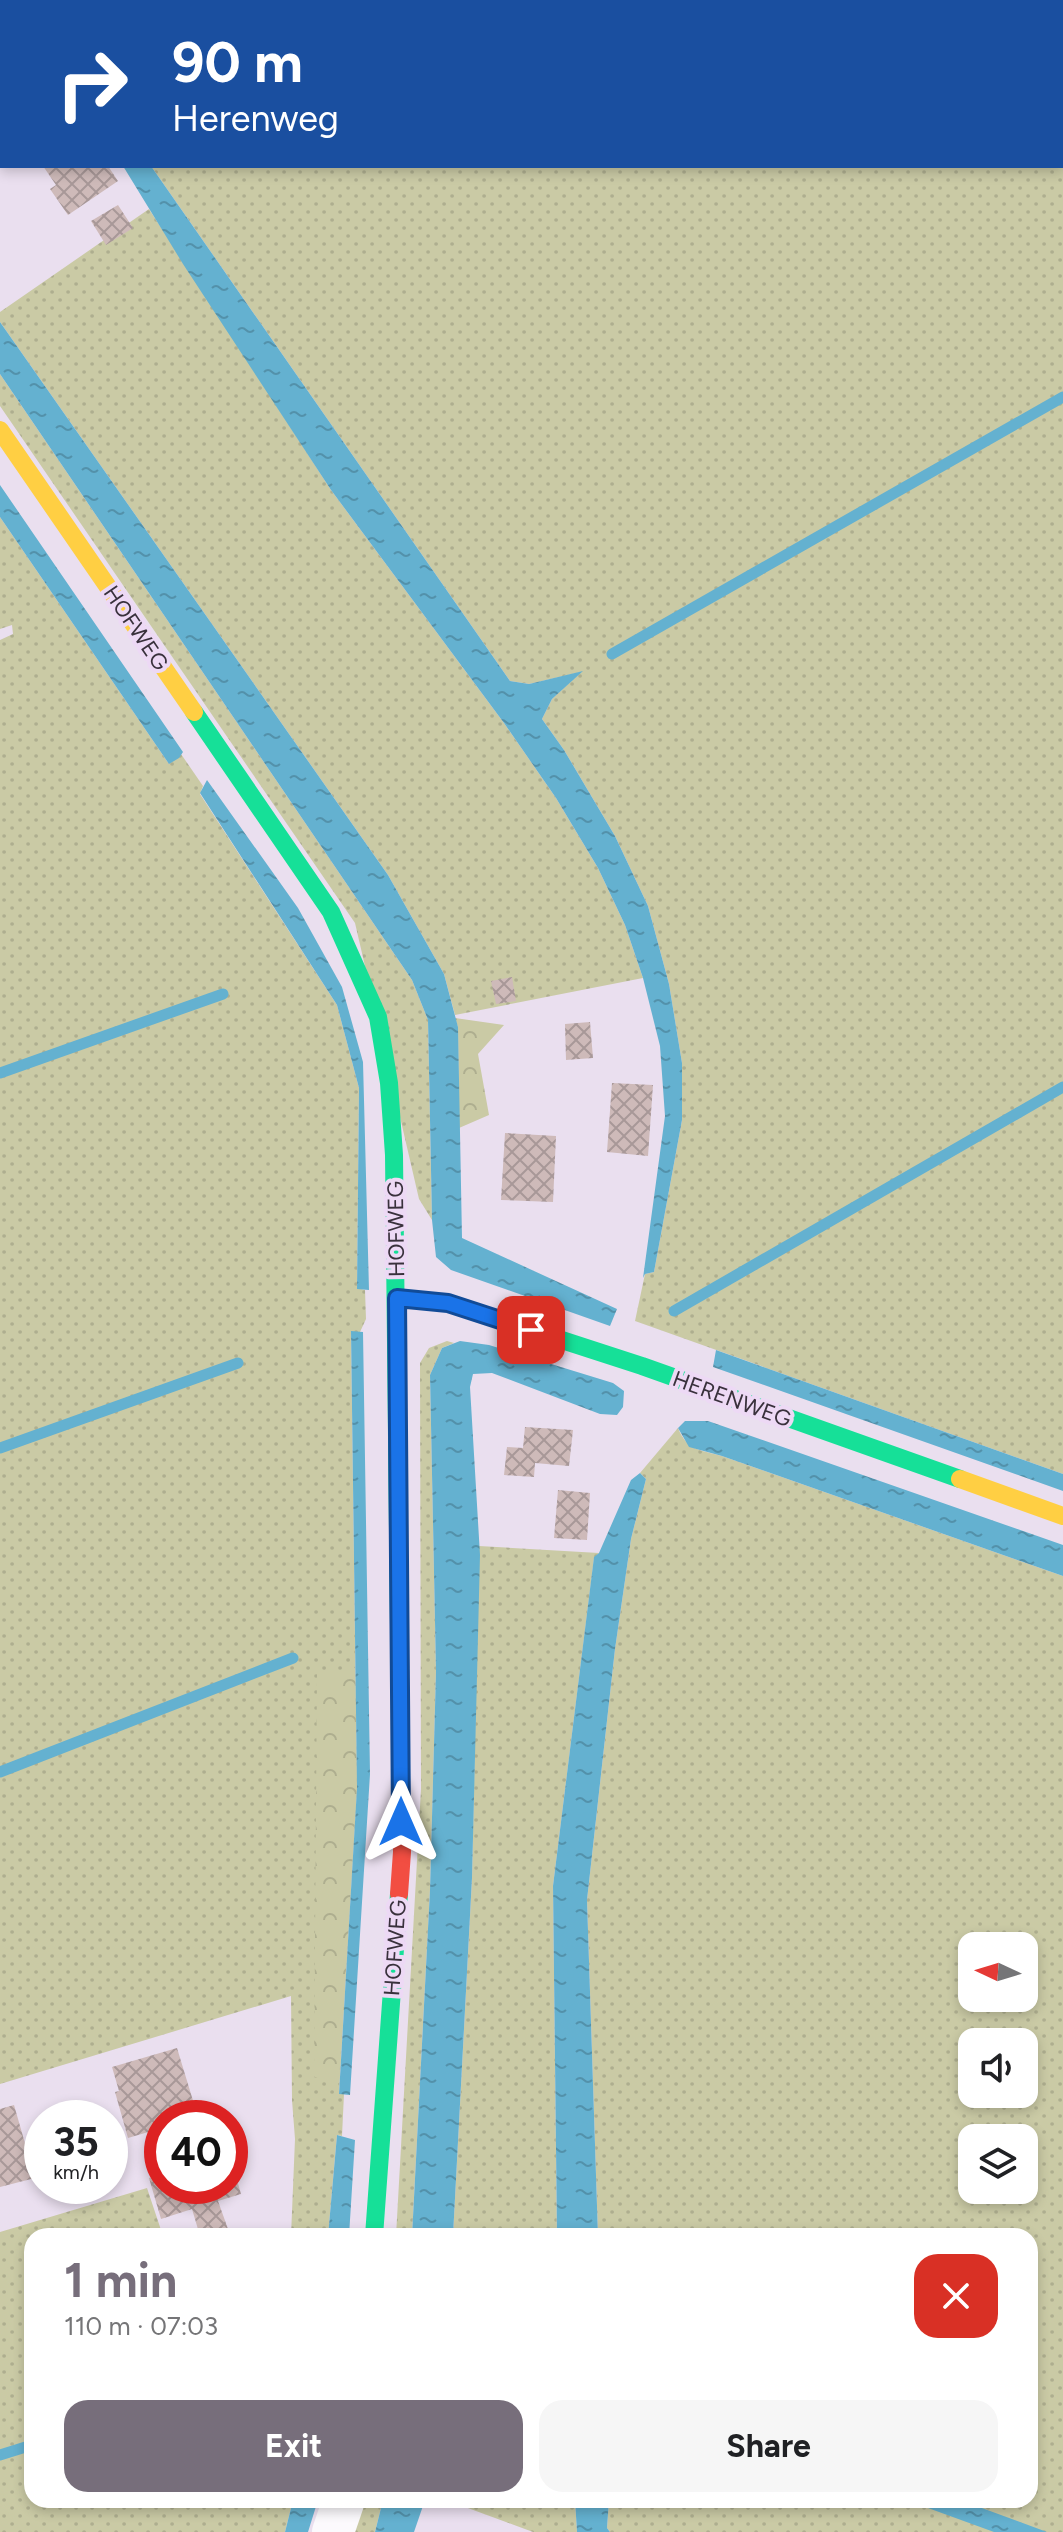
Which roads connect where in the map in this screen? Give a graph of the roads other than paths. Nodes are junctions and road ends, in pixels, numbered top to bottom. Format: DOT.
graph roads {
  1 [pos="0,430"];
  2 [pos="397,1298"];
  3 [pos="1063,1516"];
  4 [pos="375,2228"];
  5 [pos="341,2508"];
  6 [pos="333,2532"];
  1 -- 2 [label="street, HOFWEG"];
  2 -- 3 [label="street, HERENWEG"];
  2 -- 4 [label="street, HOFWEG"];
  5 -- 6 [label="street"];
}
